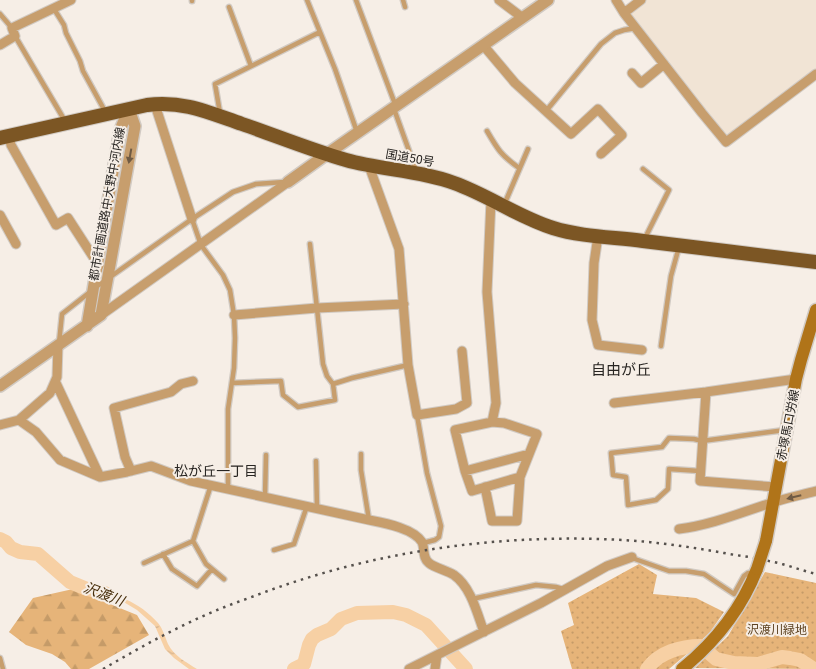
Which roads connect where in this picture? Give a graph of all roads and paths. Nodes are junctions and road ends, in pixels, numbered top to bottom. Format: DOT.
graph roads {
  1 [pos="71,0"];
  2 [pos="307,0"];
  3 [pos="356,0"];
  4 [pos="403,0"];
  5 [pos="499,0"];
  6 [pos="548,0"];
  7 [pos="616,0"];
  8 [pos="641,0"];
  9 [pos="229,7"];
  10 [pos="405,7"];
  11 [pos="54,8"];
  12 [pos="624,13"];
  13 [pos="0,14"];
  14 [pos="523,18"];
  15 [pos="636,28"];
  16 [pos="14,32"];
  17 [pos="320,32"];
  18 [pos="0,45"];
  19 [pos="483,45"];
  20 [pos="664,64"];
  21 [pos="251,66"];
  22 [pos="632,73"];
  23 [pos="816,74"];
  24 [pos="157,104"];
  25 [pos="395,107"];
  26 [pos="130,109"];
  27 [pos="546,111"];
  28 [pos="106,114"];
  29 [pos="220,116"];
  30 [pos="67,124"];
  31 [pos="487,131"];
  32 [pos="358,133"];
  33 [pos="4,137"];
  34 [pos="528,149"];
  35 [pos="327,154"];
  36 [pos="601,154"];
  37 [pos="370,166"];
  38 [pos="519,168"];
  39 [pos="643,169"];
  40 [pos="418,174"];
  41 [pos="288,182"];
  42 [pos="497,203"];
  43 [pos="0,215"];
  44 [pos="192,219"];
  45 [pos="598,236"];
  46 [pos="644,241"];
  47 [pos="16,244"];
  48 [pos="310,244"];
  49 [pos="201,245"];
  50 [pos="679,246"];
  51 [pos="816,262"];
  52 [pos="97,263"];
  53 [pos="108,278"];
  54 [pos="92,290"];
  55 [pos="404,304"];
  56 [pos="317,308"];
  57 [pos="816,310"];
  58 [pos="101,315"];
  59 [pos="234,315"];
  60 [pos="87,326"];
  61 [pos="58,345"];
  62 [pos="661,346"];
  63 [pos="462,350"];
  64 [pos="642,350"];
  65 [pos="408,365"];
  66 [pos="796,379"];
  67 [pos="193,381"];
  68 [pos="56,383"];
  69 [pos="232,383"];
  70 [pos="333,384"];
  71 [pos="0,386"];
  72 [pos="706,392"];
  73 [pos="614,403"];
  74 [pos="417,415"];
  75 [pos="19,420"];
  76 [pos="492,422"];
  77 [pos="1,427"];
  78 [pos="786,430"];
  79 [pos="702,441"];
  80 [pos="361,454"];
  81 [pos="529,454"];
  82 [pos="266,455"];
  83 [pos="316,461"];
  84 [pos="700,470"];
  85 [pos="131,471"];
  86 [pos="465,471"];
  87 [pos="100,476"];
  88 [pos="520,477"];
  89 [pos="211,485"];
  90 [pos="485,487"];
  91 [pos="776,487"];
  92 [pos="228,489"];
  93 [pos="816,491"];
  94 [pos="265,497"];
  95 [pos="773,502"];
  96 [pos="307,506"];
  97 [pos="317,508"];
  98 [pos="369,520"];
  99 [pos="678,529"];
  100 [pos="193,541"];
  101 [pos="423,543"];
  102 [pos="274,550"];
  103 [pos="162,554"];
  104 [pos="632,557"];
  105 [pos="144,563"];
  106 [pos="212,569"];
  107 [pos="756,571"];
  108 [pos="224,579"];
  109 [pos="564,590"];
  110 [pos="472,599"];
  111 [pos="484,632"];
  112 [pos="438,654"];
  113 [pos="0,658"];
  114 [pos="4,669"];
  115 [pos="409,669"];
  116 [pos="435,669"];
  117 [pos="682,669"];
  1 -- 11 [label="street"];
  2 -- 17 [label="lane"];
  3 -- 25 [label="lane"];
  4 -- 10 [label="lane"];
  5 -- 14 [label="street"];
  6 -- 14 [label="street"];
  7 -- 12 [label="street"];
  8 -- 12 [label="street"];
  9 -- 21 [label="lane"];
  11 -- 16 [label="street"];
  11 -- 28 [label="lane"];
  12 -- 15 [label="street"];
  13 -- 16 [label="lane"];
  14 -- 19 [label="street"];
  15 -- 20 [label="street"];
  15 -- 27 [label="lane"];
  16 -- 18 [label="street"];
  16 -- 30 [label="lane"];
  17 -- 21 [label="lane"];
  17 -- 32 [label="lane"];
  19 -- 25 [label="street"];
  19 -- 27 [label="street"];
  20 -- 22 [label="street"];
  20 -- 23 [label="street"];
  21 -- 29 [label="lane"];
  24 -- 26 [label="highway, 国道50号"];
  24 -- 29 [label="highway, 国道50号"];
  24 -- 44 [label="street"];
  25 -- 32 [label="street"];
  25 -- 40 [label="lane"];
  26 -- 28 [label="highway, 国道50号"];
  26 -- 52 [label="street, 都市計画道路中大野中河内線"];
  26 -- 53 [label="street, 都市計画道路中大野中河内線, one-way"];
  27 -- 36 [label="street"];
  28 -- 30 [label="highway, 国道50号"];
  29 -- 35 [label="highway, 国道50号"];
  30 -- 33 [label="highway, 国道50号"];
  31 -- 38 [label="lane"];
  32 -- 35 [label="street"];
  33 -- 52 [label="street"];
  34 -- 38 [label="lane"];
  35 -- 37 [label="highway, 国道50号"];
  35 -- 41 [label="street"];
  37 -- 40 [label="highway, 国道50号"];
  37 -- 55 [label="street"];
  38 -- 42 [label="lane"];
  39 -- 46 [label="lane"];
  40 -- 42 [label="highway, 国道50号"];
  41 -- 44 [label="lane"];
  41 -- 49 [label="street"];
  42 -- 45 [label="highway, 国道50号"];
  42 -- 76 [label="street"];
  43 -- 47 [label="street"];
  44 -- 49 [label="lane"];
  44 -- 53 [label="lane"];
  45 -- 46 [label="highway, 国道50号"];
  45 -- 64 [label="street"];
  46 -- 50 [label="highway, 国道50号"];
  48 -- 56 [label="lane"];
  49 -- 58 [label="street"];
  49 -- 59 [label="lane"];
  50 -- 51 [label="highway, 国道50号"];
  50 -- 62 [label="lane"];
  52 -- 53 [label="street"];
  52 -- 54 [label="street, 都市計画道路中大野中河内線"];
  53 -- 54 [label="lane"];
  53 -- 58 [label="street, 都市計画道路中大野中河内線"];
  54 -- 60 [label="street, 都市計画道路中大野中河内線"];
  54 -- 61 [label="lane"];
  55 -- 56 [label="street"];
  55 -- 65 [label="street"];
  56 -- 59 [label="street"];
  56 -- 70 [label="lane"];
  57 -- 66 [label="main road, 赤塚馬口労線"];
  58 -- 60 [label="street"];
  59 -- 69 [label="lane"];
  60 -- 61 [label="street"];
  61 -- 68 [label="street"];
  61 -- 71 [label="street"];
  63 -- 74 [label="street"];
  65 -- 70 [label="lane"];
  65 -- 74 [label="street"];
  66 -- 72 [label="street"];
  66 -- 78 [label="main road, 赤塚馬口労線"];
  67 -- 85 [label="street"];
  68 -- 75 [label="street"];
  68 -- 87 [label="street"];
  69 -- 70 [label="lane"];
  69 -- 92 [label="lane"];
  72 -- 73 [label="street"];
  72 -- 79 [label="street"];
  74 -- 101 [label="lane"];
  75 -- 77 [label="street"];
  75 -- 87 [label="street"];
  76 -- 81 [label="street"];
  76 -- 86 [label="street"];
  78 -- 79 [label="lane"];
  78 -- 91 [label="main road, 赤塚馬口労線"];
  79 -- 84 [label="street"];
  79 -- 84 [label="lane"];
  80 -- 98 [label="lane"];
  81 -- 86 [label="street"];
  81 -- 88 [label="street"];
  82 -- 94 [label="lane"];
  83 -- 97 [label="lane"];
  84 -- 91 [label="street"];
  85 -- 87 [label="street"];
  85 -- 89 [label="street"];
  86 -- 90 [label="street"];
  88 -- 90 [label="street"];
  88 -- 90 [label="street"];
  89 -- 92 [label="street"];
  89 -- 100 [label="lane"];
  91 -- 95 [label="main road, 赤塚馬口労線"];
  92 -- 94 [label="street"];
  93 -- 95 [label="street, one-way"];
  94 -- 96 [label="street"];
  95 -- 99 [label="street"];
  95 -- 107 [label="main road, 赤塚馬口労線, bridge"];
  96 -- 97 [label="street"];
  96 -- 102 [label="lane"];
  97 -- 98 [label="street"];
  98 -- 101 [label="street"];
  100 -- 103 [label="lane"];
  100 -- 106 [label="lane"];
  101 -- 110 [label="street"];
  103 -- 105 [label="lane"];
  103 -- 106 [label="lane"];
  104 -- 107 [label="lane"];
  104 -- 109 [label="street"];
  106 -- 108 [label="lane"];
  107 -- 117 [label="main road"];
  109 -- 110 [label="lane"];
  109 -- 111 [label="street"];
  110 -- 111 [label="street"];
  111 -- 112 [label="street"];
  112 -- 115 [label="street"];
  112 -- 116 [label="street"];
  113 -- 114 [label="lane"];
}
